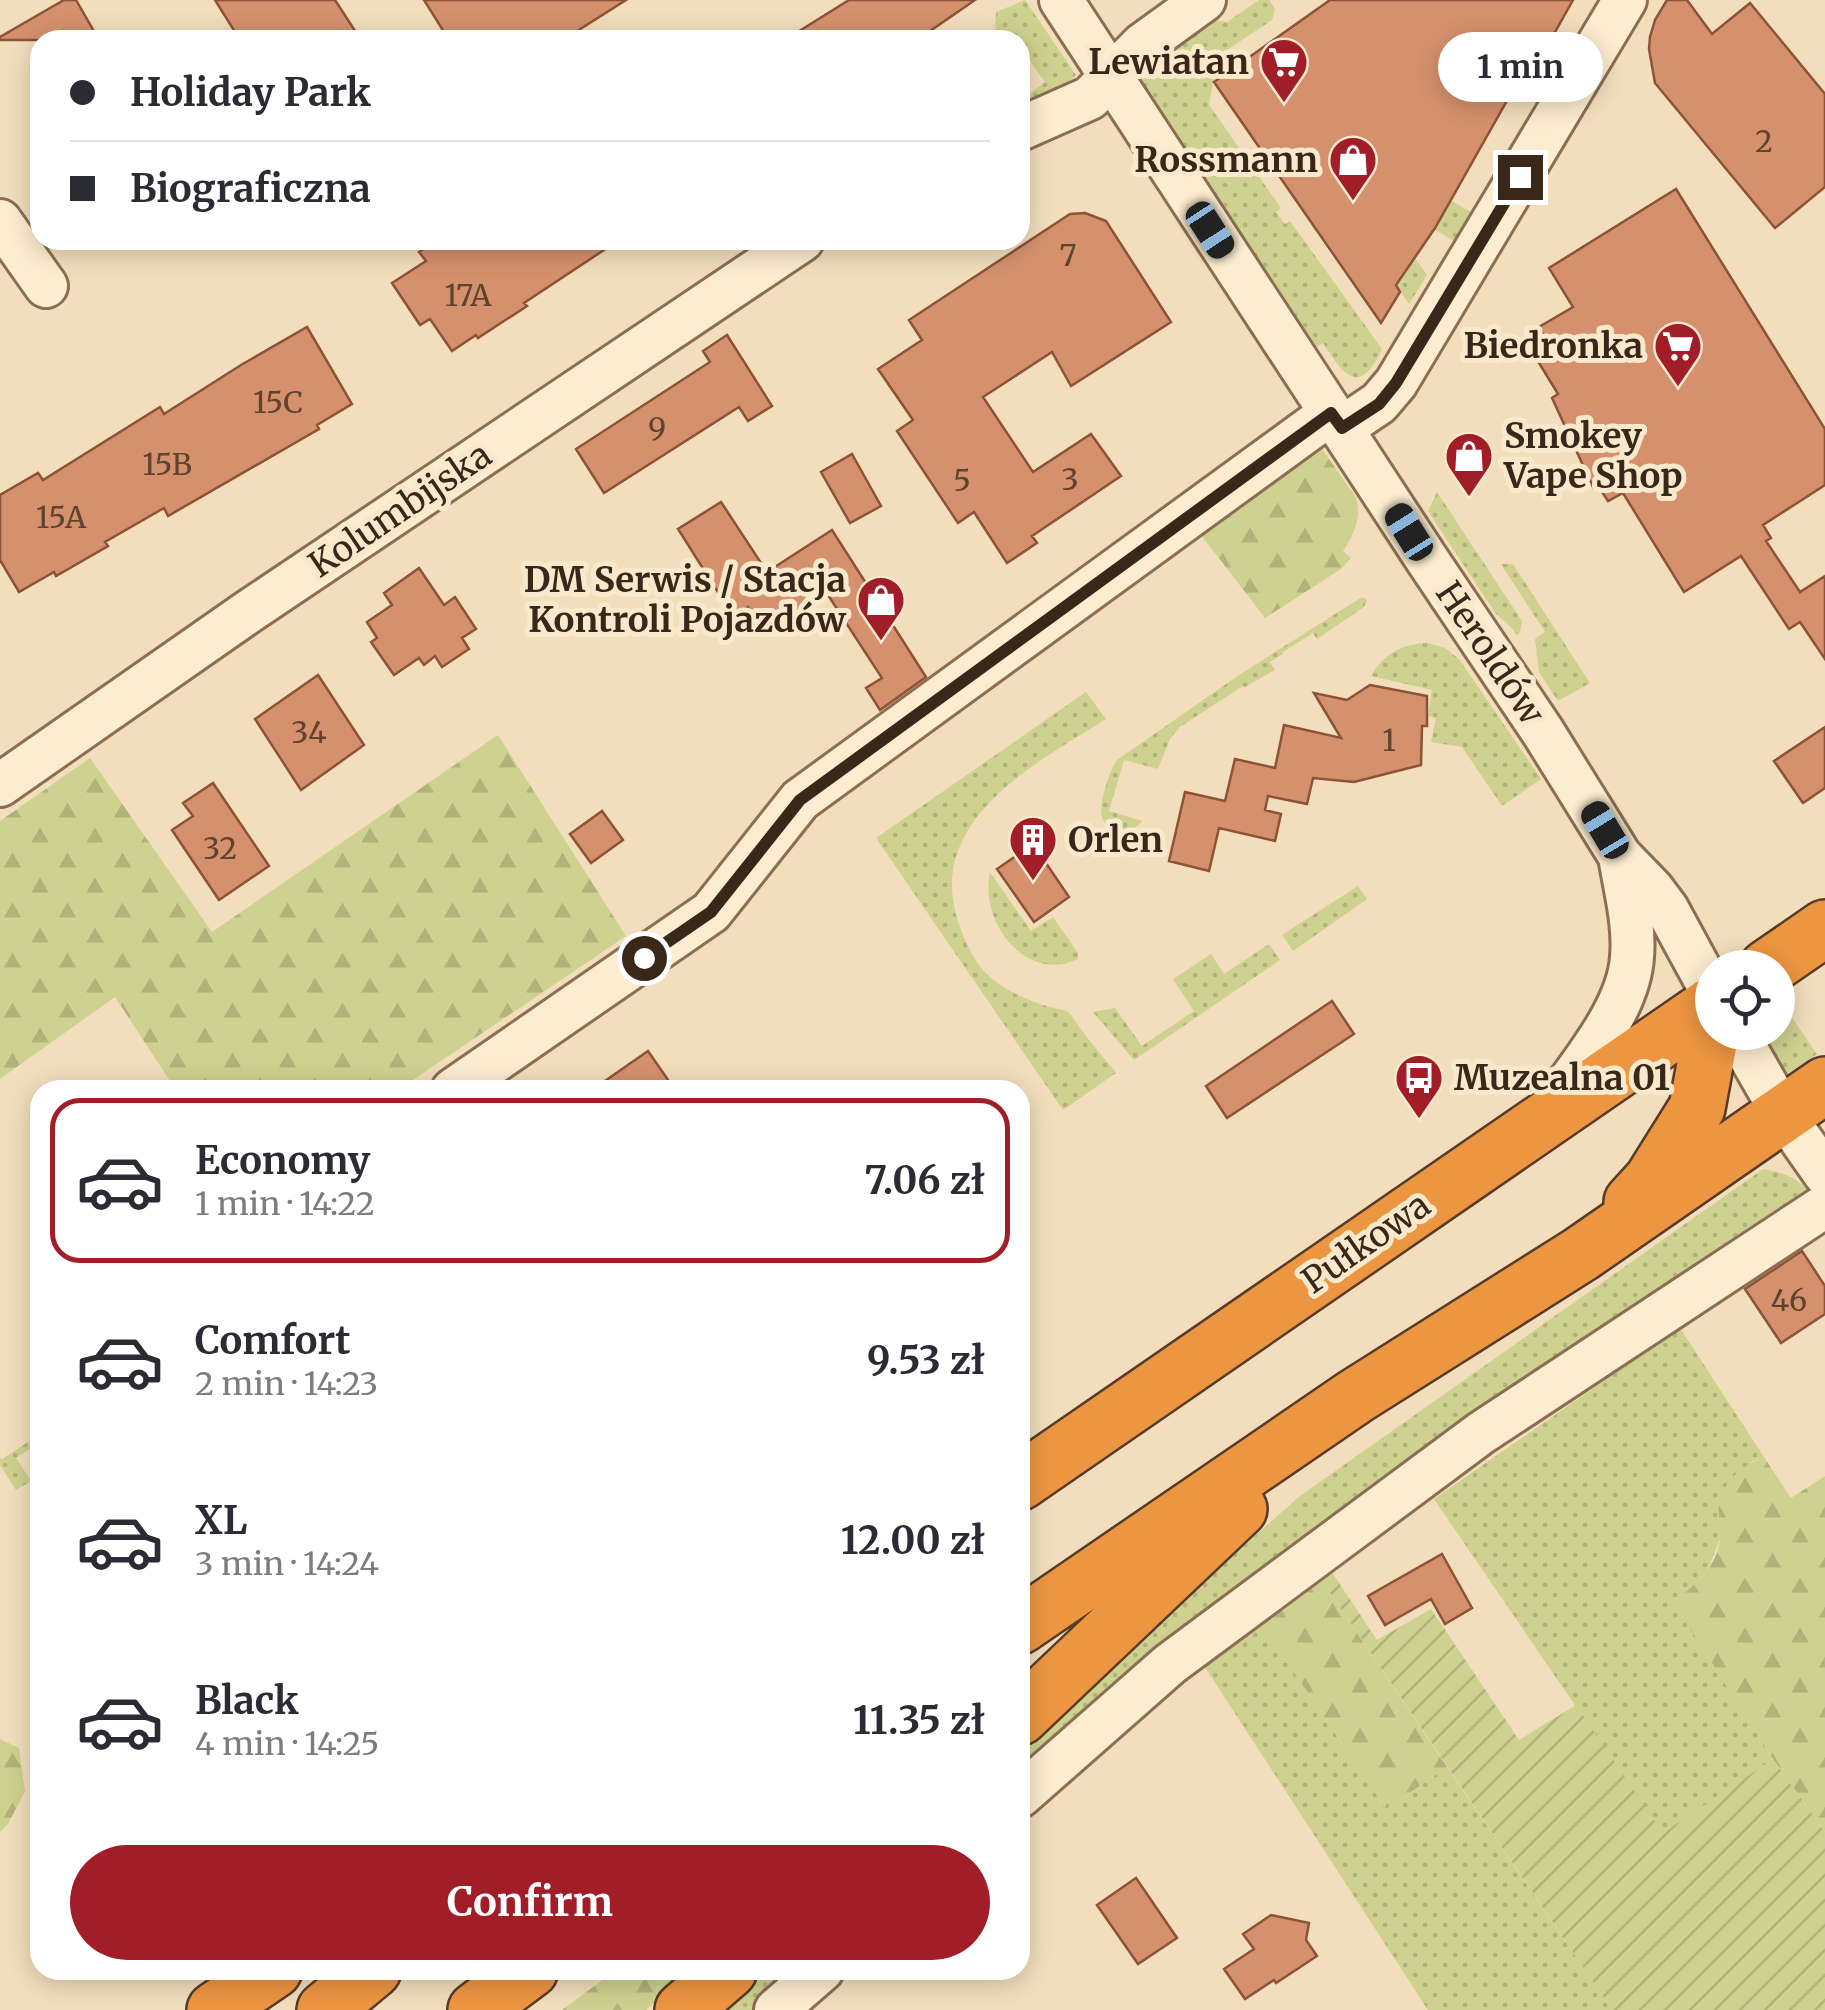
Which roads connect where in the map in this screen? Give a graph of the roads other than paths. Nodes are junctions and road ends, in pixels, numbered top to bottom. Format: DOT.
graph roads {
  1 [pos="1061,0"];
  2 [pos="1204,0"];
  3 [pos="1625,0"];
  4 [pos="1109,77"];
  5 [pos="1030,125"];
  6 [pos="0,221"];
  7 [pos="787,250"];
  8 [pos="46,286"];
  9 [pos="1337,421"];
  10 [pos="0,785"];
  11 [pos="1620,856"];
  12 [pos="1825,928"];
  13 [pos="1793,950"];
  14 [pos="1695,961"];
  15 [pos="1695,1017"];
  16 [pos="1708,1050"];
  17 [pos="1754,1050"];
  18 [pos="468,1080"];
  19 [pos="1804,1100"];
  20 [pos="1538,1126"];
  21 [pos="1825,1174"];
  22 [pos="1825,1206"];
  23 [pos="1581,1254"];
  24 [pos="1356,1396"];
  25 [pos="1030,1475"];
  26 [pos="1030,1619"];
  27 [pos="1030,1707"];
  28 [pos="1030,1787"];
  29 [pos="259,1980"];
  30 [pos="360,1980"];
  31 [pos="516,1980"];
  32 [pos="717,1980"];
  33 [pos="810,1980"];
  34 [pos="215,2010"];
  35 [pos="326,2010"];
  36 [pos="476,2010"];
  37 [pos="683,2010"];
  38 [pos="776,2010"];
  1 -- 4 [label="street, Heroldów"];
  2 -- 4 [label="street"];
  3 -- 9 [label="street"];
  4 -- 5 [label="street"];
  4 -- 9 [label="street, Heroldów"];
  6 -- 8 [label="street"];
  7 -- 10 [label="street, Kolumbijska"];
  9 -- 11 [label="street, Heroldów"];
  9 -- 18 [label="street"];
  11 -- 14 [label="street, Heroldów"];
  11 -- 20 [label="street, Heroldów"];
  12 -- 13 [label="highway"];
  15 -- 20 [label="highway, Pułkowa"];
  16 -- 23 [label="highway"];
  17 -- 19 [label="street"];
  19 -- 21 [label="street"];
  19 -- 23 [label="highway"];
  20 -- 25 [label="highway, Pułkowa"];
  22 -- 28 [label="street"];
  23 -- 24 [label="highway"];
  24 -- 26 [label="highway"];
  24 -- 27 [label="highway"];
  29 -- 34 [label="highway"];
  30 -- 35 [label="highway"];
  31 -- 36 [label="highway"];
  32 -- 37 [label="highway"];
  33 -- 38 [label="street"];
}
